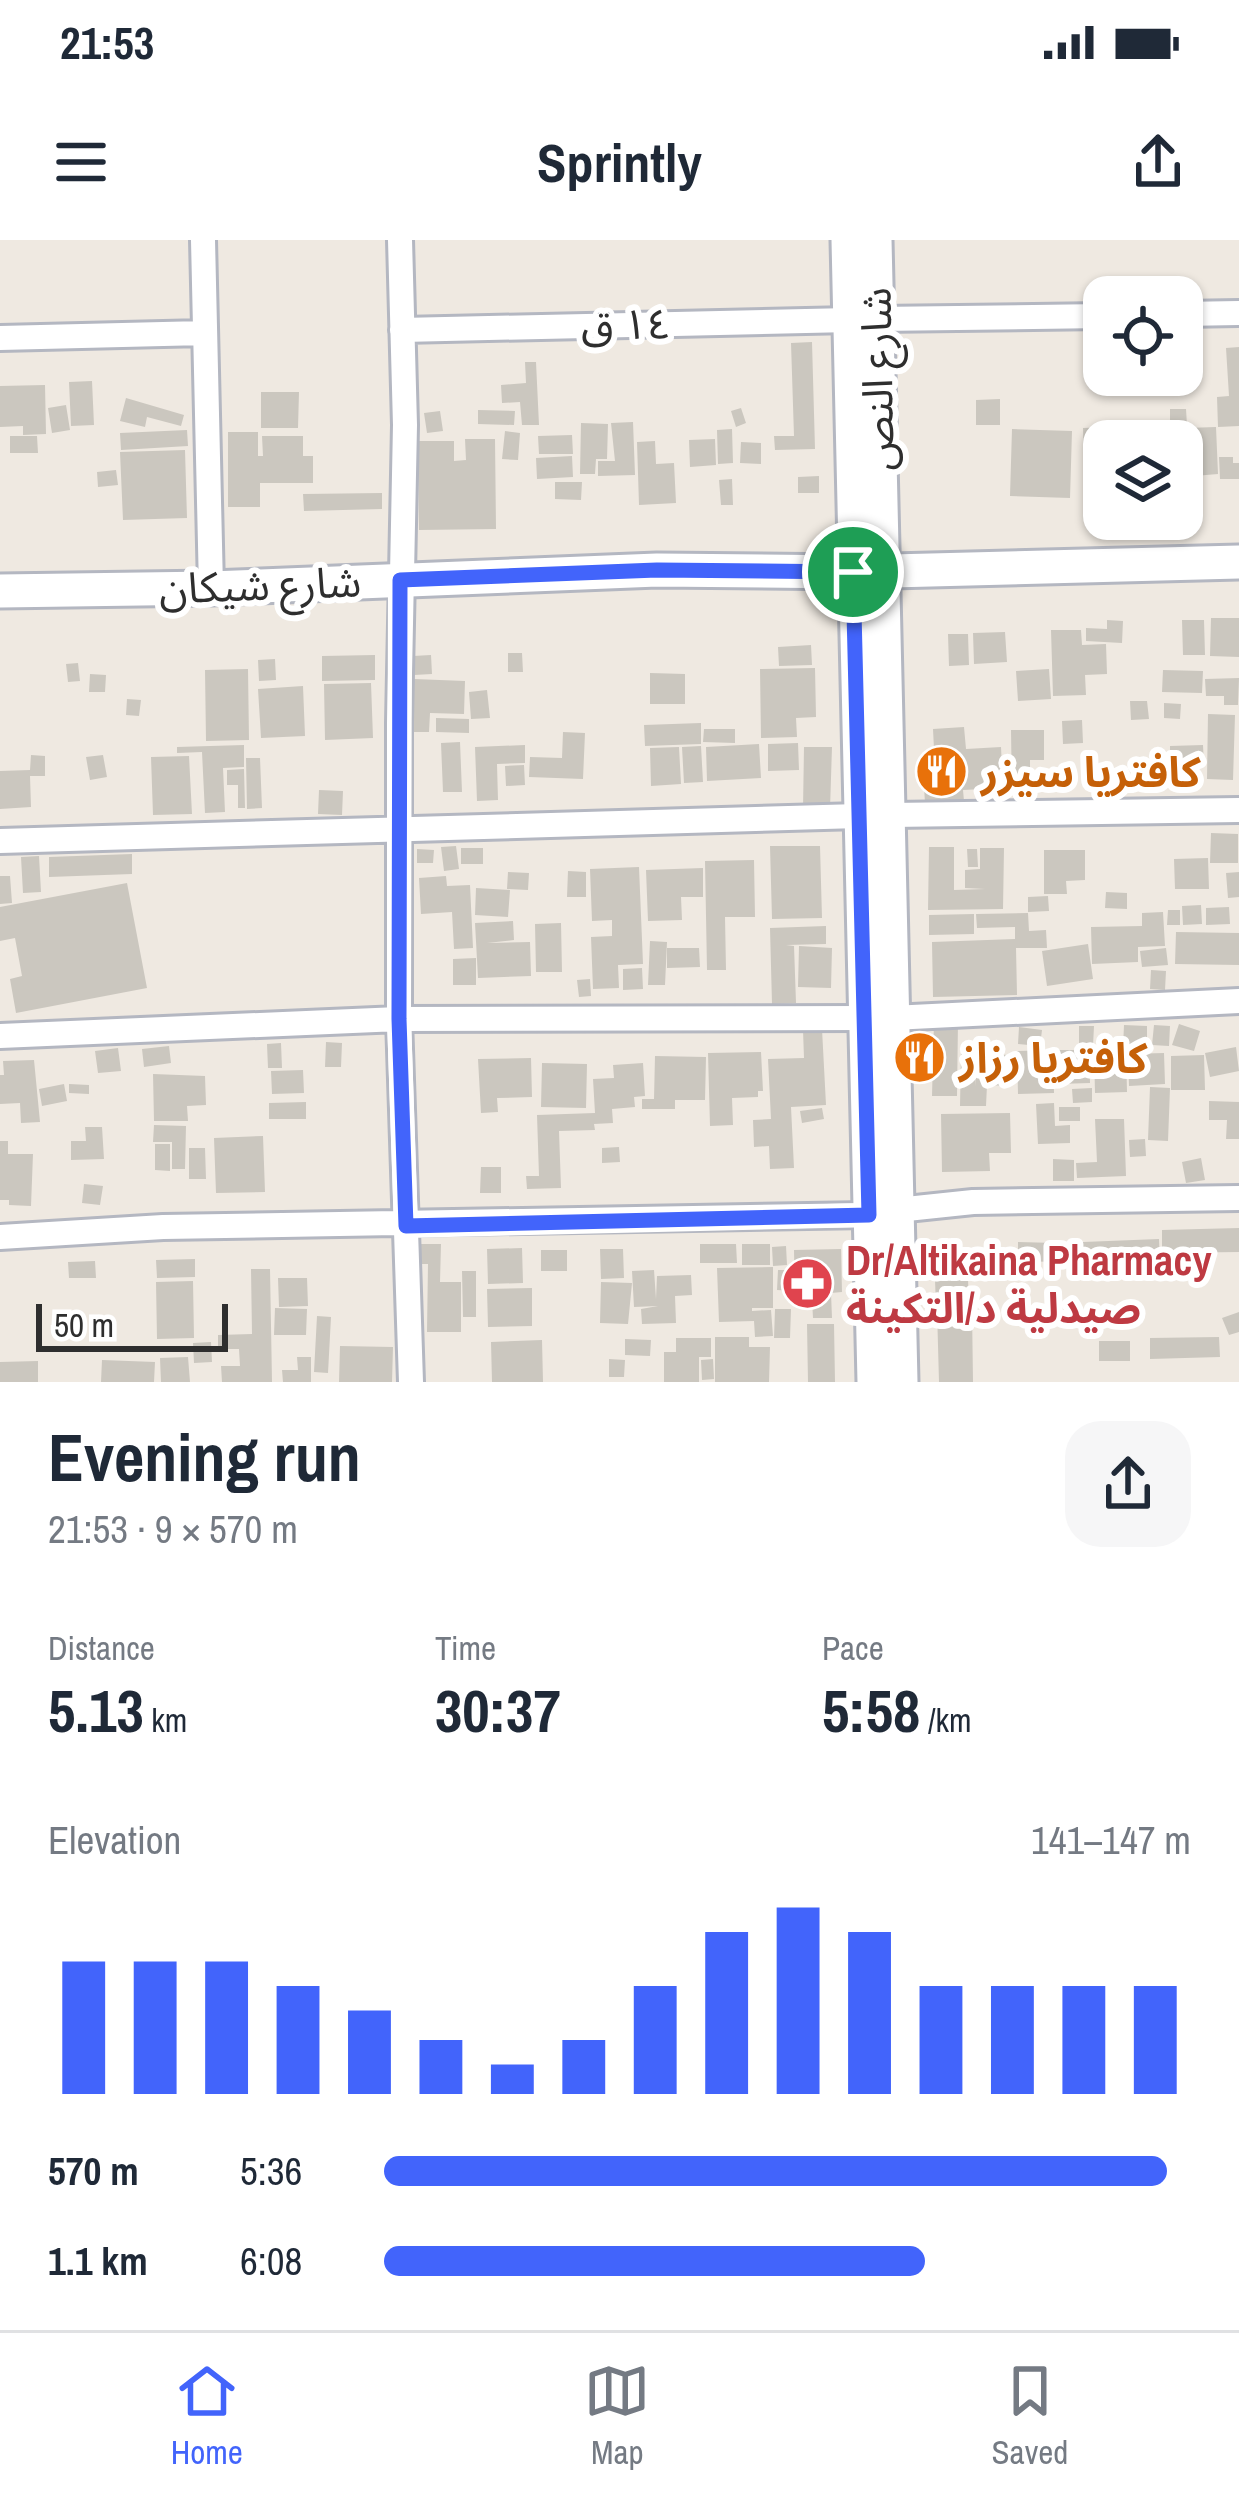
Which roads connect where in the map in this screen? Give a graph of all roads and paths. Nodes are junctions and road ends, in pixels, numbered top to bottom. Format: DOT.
graph roads {
  1 [pos="203,240"];
  2 [pos="400,240"];
  3 [pos="848,240"];
  4 [pos="875,240"];
  5 [pos="1239,313"];
  6 [pos="1203,314"];
  7 [pos="1083,316"];
  8 [pos="863,320"];
  9 [pos="402,330"];
  10 [pos="204,333"];
  11 [pos="0,338"];
  12 [pos="1239,562"];
  13 [pos="867,572"];
  14 [pos="400,580"];
  15 [pos="211,588"];
  16 [pos="0,590"];
  17 [pos="1239,810"];
  18 [pos="875,816"];
  19 [pos="398,830"];
  20 [pos="0,841"];
  21 [pos="1239,1001"];
  22 [pos="880,1018"];
  23 [pos="399,1019"];
  24 [pos="0,1036"];
  25 [pos="1239,1198"];
  26 [pos="883,1212"];
  27 [pos="406,1226"];
  28 [pos="0,1237"];
  29 [pos="411,1382"];
  30 [pos="874,1382"];
  31 [pos="901,1382"];
  1 -- 10 [label="street"];
  2 -- 9 [label="street"];
  3 -- 8 [label="main road, شارع النص"];
  4 -- 8 [label="main road, شارع النص"];
  5 -- 6 [label="street"];
  7 -- 8 [label="street, ١٤ ق"];
  8 -- 9 [label="street, ١٤ ق"];
  8 -- 13 [label="main road, شارع النص"];
  9 -- 14 [label="street"];
  10 -- 11 [label="street"];
  10 -- 15 [label="street"];
  12 -- 13 [label="main road, شارع شيكان"];
  13 -- 14 [label="main road, شارع شيكان"];
  13 -- 18 [label="main road, شارع النص"];
  14 -- 15 [label="main road, شارع شيكان"];
  14 -- 19 [label="street"];
  15 -- 16 [label="main road, شارع شيكان"];
  17 -- 18 [label="street"];
  18 -- 19 [label="street"];
  18 -- 22 [label="main road, شارع النص"];
  19 -- 20 [label="street"];
  19 -- 23 [label="street"];
  21 -- 22 [label="street"];
  22 -- 23 [label="street"];
  22 -- 26 [label="main road, شارع النص"];
  23 -- 24 [label="street"];
  23 -- 27 [label="street"];
  25 -- 26 [label="street"];
  26 -- 27 [label="street"];
  26 -- 30 [label="main road, شارع النص"];
  26 -- 31 [label="main road, شارع النص"];
  27 -- 28 [label="street"];
  27 -- 29 [label="street"];
}
